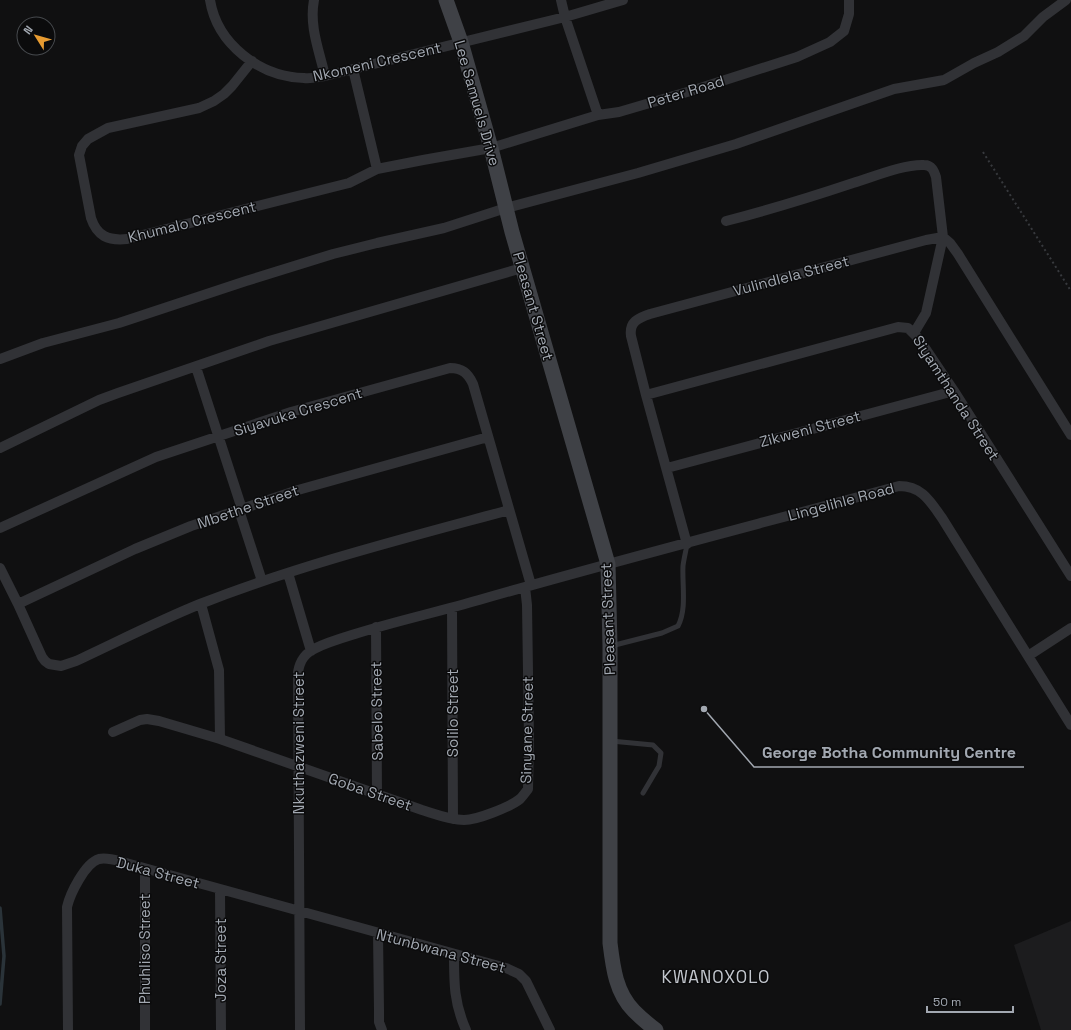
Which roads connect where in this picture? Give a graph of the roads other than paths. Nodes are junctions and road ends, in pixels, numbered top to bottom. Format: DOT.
graph roads {
  1 [pos="210,0"];
  2 [pos="314,0"];
  3 [pos="446,0"];
  4 [pos="561,0"];
  5 [pos="623,0"];
  6 [pos="849,0"];
  7 [pos="1066,0"];
  8 [pos="565,17"];
  9 [pos="461,42"];
  10 [pos="252,61"];
  11 [pos="353,69"];
  12 [pos="325,76"];
  13 [pos="598,115"];
  14 [pos="491,148"];
  15 [pos="377,169"];
  16 [pos="506,208"];
  17 [pos="726,221"];
  18 [pos="943,237"];
  19 [pos="522,268"];
  20 [pos="914,332"];
  21 [pos="0,359"];
  22 [pos="196,367"];
  23 [pos="954,391"];
  24 [pos="646,395"];
  25 [pos="1071,435"];
  26 [pos="218,437"];
  27 [pos="488,437"];
  28 [pos="0,448"];
  29 [pos="667,468"];
  30 [pos="240,509"];
  31 [pos="509,510"];
  32 [pos="0,528"];
  33 [pos="687,544"];
  34 [pos="608,564"];
  35 [pos="0,568"];
  36 [pos="288,574"];
  37 [pos="1071,576"];
  38 [pos="262,581"];
  39 [pos="528,586"];
  40 [pos="18,604"];
  41 [pos="201,604"];
  42 [pos="452,608"];
  43 [pos="376,628"];
  44 [pos="1071,628"];
  45 [pos="610,646"];
  46 [pos="311,651"];
  47 [pos="1028,656"];
  48 [pos="1070,722"];
  49 [pos="113,732"];
  50 [pos="220,740"];
  51 [pos="610,741"];
  52 [pos="299,766"];
  53 [pos="643,793"];
  54 [pos="377,795"];
  55 [pos="453,819"];
  56 [pos="145,869"];
  57 [pos="220,890"];
  58 [pos="300,912"];
  59 [pos="378,933"];
  60 [pos="454,954"];
  61 [pos="68,1030"];
  62 [pos="144,1030"];
  63 [pos="221,1030"];
  64 [pos="300,1030"];
  65 [pos="382,1030"];
  66 [pos="466,1030"];
  67 [pos="550,1030"];
  68 [pos="656,1030"];
  1 -- 10 [label="street, Nkomeni Crescent"];
  2 -- 12 [label="street"];
  3 -- 9 [label="street, Lee Samuels Drive"];
  4 -- 8 [label="street"];
  5 -- 8 [label="street, Nkomeni Crescent"];
  6 -- 13 [label="street, Peter Road"];
  7 -- 16 [label="street"];
  8 -- 9 [label="street, Nkomeni Crescent"];
  8 -- 13 [label="street"];
  9 -- 11 [label="street, Nkomeni Crescent"];
  9 -- 14 [label="street, Lee Samuels Drive"];
  10 -- 12 [label="street, Nkomeni Crescent"];
  10 -- 15 [label="street, Khumalo Crescent"];
  11 -- 12 [label="street, Nkomeni Crescent"];
  11 -- 15 [label="street"];
  13 -- 14 [label="street, Peter Road"];
  14 -- 15 [label="street, Khumalo Crescent"];
  14 -- 16 [label="street, Lee Samuels Drive"];
  16 -- 19 [label="street, Pleasant Street"];
  16 -- 21 [label="street"];
  17 -- 18 [label="street"];
  18 -- 20 [label="street"];
  18 -- 24 [label="street, Vulindlela Street"];
  18 -- 25 [label="street"];
  19 -- 22 [label="street"];
  19 -- 34 [label="street, Pleasant Street"];
  20 -- 23 [label="street, Siyamthanda Street"];
  20 -- 24 [label="street, Siyamthanda Street"];
  22 -- 26 [label="street"];
  22 -- 28 [label="street"];
  23 -- 29 [label="street, Zikweni Street"];
  23 -- 37 [label="street, Siyamthanda Street"];
  24 -- 29 [label="street, Vulindlela Street"];
  26 -- 27 [label="street, Siyavuka Crescent"];
  26 -- 30 [label="street"];
  26 -- 32 [label="street, Siyavuka Crescent"];
  27 -- 30 [label="street, Mbethe Street"];
  27 -- 31 [label="street, Siyavuka Crescent"];
  29 -- 33 [label="street, Vulindlela Street"];
  30 -- 38 [label="street"];
  30 -- 40 [label="street, Mbethe Street"];
  31 -- 36 [label="street"];
  31 -- 39 [label="street, Siyavuka Crescent"];
  33 -- 34 [label="street, Lingelihle Road"];
  33 -- 45 [label="lane"];
  33 -- 47 [label="street, Lingelihle Road"];
  34 -- 39 [label="street, Nkuthazweni Street"];
  34 -- 45 [label="street, Pleasant Street"];
  35 -- 40 [label="street"];
  36 -- 38 [label="street"];
  36 -- 46 [label="street"];
  38 -- 41 [label="street"];
  39 -- 42 [label="street, Nkuthazweni Street"];
  39 -- 55 [label="street, Sinyane Street"];
  40 -- 41 [label="street"];
  41 -- 50 [label="street"];
  42 -- 43 [label="street, Nkuthazweni Street"];
  42 -- 55 [label="street, Solilo Street"];
  43 -- 46 [label="street, Nkuthazweni Street"];
  43 -- 54 [label="street, Sabelo Street"];
  44 -- 47 [label="street"];
  45 -- 51 [label="street, Pleasant Street"];
  46 -- 52 [label="street, Nkuthazweni Street"];
  47 -- 48 [label="street, Lingelihle Road"];
  49 -- 50 [label="street, Goba Street"];
  50 -- 52 [label="street, Goba Street"];
  51 -- 53 [label="lane"];
  51 -- 68 [label="street, Pleasant Street"];
  52 -- 54 [label="street, Goba Street"];
  52 -- 58 [label="street, Nkuthazweni Street"];
  54 -- 55 [label="street, Goba Street"];
  56 -- 57 [label="street, Duka Street"];
  56 -- 61 [label="street, Duka Street"];
  56 -- 62 [label="street, Phuhliso Street"];
  57 -- 58 [label="street, Duka Street"];
  57 -- 63 [label="street, Joza Street"];
  58 -- 59 [label="street, Ntunbwana Street"];
  58 -- 64 [label="street, Nkuthazweni Street"];
  59 -- 60 [label="street, Ntunbwana Street"];
  59 -- 65 [label="street"];
  60 -- 66 [label="street"];
  60 -- 67 [label="street, Ntunbwana Street"];
}
